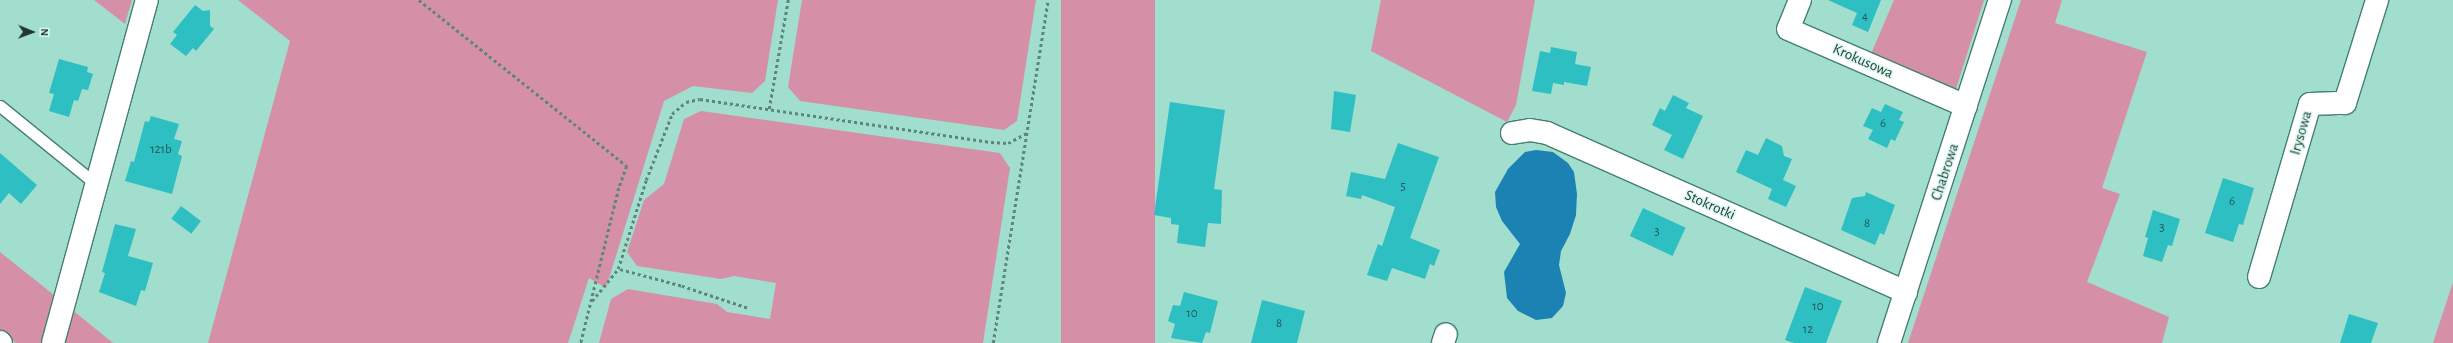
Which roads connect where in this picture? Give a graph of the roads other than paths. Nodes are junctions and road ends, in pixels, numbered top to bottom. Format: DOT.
graph roads {
  1 [pos="147,0"];
  2 [pos="1800,0"];
  3 [pos="2000,0"];
  4 [pos="2378,0"];
  5 [pos="0,106"];
  6 [pos="1966,106"];
  7 [pos="1512,133"];
  8 [pos="96,184"];
  9 [pos="2259,277"];
  10 [pos="1906,292"];
  11 [pos="53,343"];
  12 [pos="1889,343"];
  1 -- 8 [label="street"];
  2 -- 6 [label="street, Krokusowa"];
  3 -- 6 [label="street, Chabrowa"];
  4 -- 9 [label="street, Irysowa"];
  5 -- 8 [label="lane"];
  6 -- 10 [label="street, Chabrowa"];
  7 -- 10 [label="street, Stokrotki"];
  8 -- 11 [label="street"];
  10 -- 12 [label="street, Chabrowa"];
}
